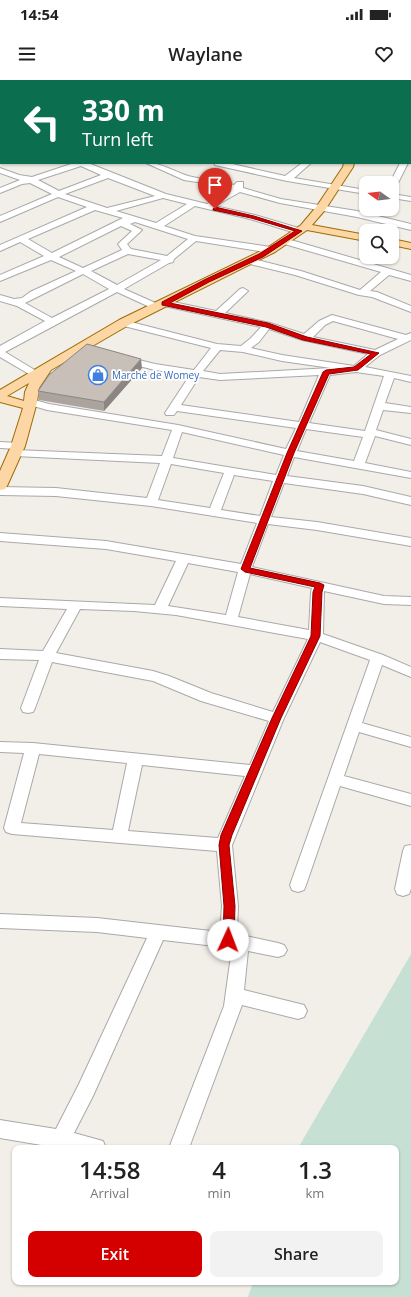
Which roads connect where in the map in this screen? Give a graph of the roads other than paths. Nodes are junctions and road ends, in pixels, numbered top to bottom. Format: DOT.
graph roads {
  1 [pos="79,164"];
  2 [pos="84,164"];
  3 [pos="153,164"];
  4 [pos="222,164"];
  5 [pos="306,164"];
  6 [pos="349,164"];
  7 [pos="404,164"];
  8 [pos="10,165"];
  9 [pos="0,167"];
  10 [pos="0,170"];
  11 [pos="256,172"];
  12 [pos="108,175"];
  13 [pos="398,176"];
  14 [pos="29,179"];
  15 [pos="287,179"];
  16 [pos="334,188"];
  17 [pos="240,189"];
  18 [pos="0,191"];
  19 [pos="359,191"];
  20 [pos="59,194"];
  21 [pos="163,196"];
  22 [pos="399,197"];
  23 [pos="411,199"];
  24 [pos="193,204"];
  25 [pos="94,207"];
  26 [pos="207,207"];
  27 [pos="321,208"];
  28 [pos="107,210"];
  29 [pos="0,219"];
  30 [pos="132,219"];
  31 [pos="156,227"];
  32 [pos="411,227"];
  33 [pos="302,229"];
  34 [pos="359,237"];
  35 [pos="194,238"];
  36 [pos="21,239"];
  37 [pos="284,241"];
  38 [pos="399,243"];
  39 [pos="411,246"];
  40 [pos="0,248"];
  41 [pos="271,250"];
  42 [pos="127,251"];
  43 [pos="53,256"];
  44 [pos="170,260"];
  45 [pos="248,261"];
  46 [pos="84,271"];
  47 [pos="387,272"];
  48 [pos="0,278"];
  49 [pos="411,278"];
  50 [pos="117,289"];
  51 [pos="243,291"];
  52 [pos="362,293"];
  53 [pos="0,298"];
  54 [pos="14,302"];
  55 [pos="161,305"];
  56 [pos="411,309"];
  57 [pos="218,314"];
  58 [pos="53,322"];
  59 [pos="123,323"];
  60 [pos="268,325"];
  61 [pos="409,337"];
  62 [pos="306,338"];
  63 [pos="83,347"];
  64 [pos="217,347"];
  65 [pos="243,349"];
  66 [pos="96,351"];
  67 [pos="0,352"];
  68 [pos="376,353"];
  69 [pos="116,357"];
  70 [pos="356,369"];
  71 [pos="40,372"];
  72 [pos="326,372"];
  73 [pos="196,374"];
  74 [pos="390,374"];
  75 [pos="411,379"];
  76 [pos="0,395"];
  77 [pos="0,398"];
  78 [pos="0,404"];
  79 [pos="29,406"];
  80 [pos="380,406"];
  81 [pos="174,407"];
  82 [pos="411,410"];
  83 [pos="303,425"];
  84 [pos="164,426"];
  85 [pos="178,428"];
  86 [pos="370,434"];
  87 [pos="411,442"];
  88 [pos="0,445"];
  89 [pos="16,450"];
  90 [pos="290,453"];
  91 [pos="166,460"];
  92 [pos="359,464"];
  93 [pos="230,471"];
  94 [pos="411,475"];
  95 [pos="280,479"];
  96 [pos="0,486"];
  97 [pos="0,491"];
  98 [pos="411,501"];
  99 [pos="151,502"];
  100 [pos="214,512"];
  101 [pos="265,520"];
  102 [pos="0,537"];
  103 [pos="411,542"];
  104 [pos="184,558"];
  105 [pos="245,569"];
  106 [pos="320,585"];
  107 [pos="411,601"];
  108 [pos="0,602"];
  109 [pos="76,605"];
  110 [pos="160,609"];
  111 [pos="231,620"];
  112 [pos="316,636"];
  113 [pos="0,654"];
  114 [pos="47,656"];
  115 [pos="378,658"];
  116 [pos="411,672"];
  117 [pos="28,708"];
  118 [pos="277,718"];
  119 [pos="355,726"];
  120 [pos="411,742"];
  121 [pos="0,747"];
  122 [pos="33,748"];
  123 [pos="136,758"];
  124 [pos="255,771"];
  125 [pos="336,779"];
  126 [pos="411,800"];
  127 [pos="119,836"];
  128 [pos="224,845"];
  129 [pos="411,851"];
  130 [pos="298,885"];
  131 [pos="403,889"];
  132 [pos="0,921"];
  133 [pos="158,932"];
  134 [pos="234,941"];
  135 [pos="278,950"];
  136 [pos="234,995"];
  137 [pos="298,1011"];
  138 [pos="0,1129"];
  139 [pos="61,1139"];
  140 [pos="84,1145"];
  141 [pos="180,1145"];
  1 -- 14 [label="street"];
  2 -- 12 [label="street"];
  3 -- 17 [label="street"];
  4 -- 11 [label="street"];
  5 -- 15 [label="street"];
  6 -- 16 [label="main road"];
  7 -- 13 [label="street"];
  8 -- 9 [label="street"];
  8 -- 14 [label="street"];
  10 -- 14 [label="street"];
  11 -- 15 [label="street"];
  11 -- 17 [label="street"];
  12 -- 20 [label="street"];
  12 -- 21 [label="street"];
  14 -- 18 [label="street"];
  14 -- 20 [label="street"];
  15 -- 16 [label="street"];
  16 -- 19 [label="street"];
  16 -- 27 [label="main road"];
  17 -- 26 [label="street"];
  17 -- 27 [label="street"];
  20 -- 25 [label="street"];
  20 -- 29 [label="street"];
  21 -- 24 [label="street"];
  21 -- 28 [label="street"];
  22 -- 23 [label="street"];
  24 -- 26 [label="street"];
  24 -- 31 [label="street"];
  25 -- 28 [label="street"];
  25 -- 36 [label="street"];
  26 -- 33 [label="street"];
  27 -- 32 [label="street"];
  27 -- 33 [label="main road"];
  28 -- 30 [label="street"];
  30 -- 31 [label="street"];
  30 -- 42 [label="street"];
  30 -- 43 [label="street"];
  31 -- 35 [label="street"];
  33 -- 34 [label="main road"];
  33 -- 37 [label="main road"];
  35 -- 41 [label="street"];
  35 -- 44 [label="street"];
  36 -- 40 [label="street"];
  36 -- 43 [label="street"];
  37 -- 41 [label="main road"];
  37 -- 47 [label="street"];
  38 -- 39 [label="main road"];
  41 -- 45 [label="main road"];
  42 -- 44 [label="street"];
  42 -- 46 [label="street"];
  43 -- 46 [label="street"];
  43 -- 48 [label="street"];
  44 -- 50 [label="street"];
  45 -- 52 [label="street"];
  45 -- 55 [label="main road"];
  46 -- 50 [label="street"];
  46 -- 54 [label="street"];
  47 -- 49 [label="street"];
  47 -- 52 [label="street"];
  50 -- 55 [label="street"];
  50 -- 58 [label="street"];
  51 -- 57 [label="street"];
  52 -- 56 [label="street"];
  53 -- 54 [label="street"];
  54 -- 58 [label="street"];
  55 -- 57 [label="street"];
  55 -- 59 [label="main road"];
  57 -- 60 [label="street"];
  58 -- 67 [label="street"];
  59 -- 63 [label="main road"];
  59 -- 64 [label="street"];
  60 -- 62 [label="street"];
  60 -- 65 [label="street"];
  61 -- 62 [label="street"];
  61 -- 68 [label="street"];
  62 -- 68 [label="street"];
  63 -- 66 [label="street"];
  63 -- 71 [label="main road"];
  64 -- 65 [label="street"];
  64 -- 73 [label="street"];
  65 -- 70 [label="street"];
  67 -- 71 [label="street"];
  68 -- 70 [label="street"];
  69 -- 73 [label="street"];
  70 -- 72 [label="street"];
  70 -- 74 [label="street"];
  71 -- 76 [label="main road"];
  71 -- 79 [label="main road"];
  72 -- 73 [label="street"];
  72 -- 83 [label="street"];
  73 -- 81 [label="street"];
  74 -- 75 [label="street"];
  74 -- 80 [label="street"];
  77 -- 79 [label="main road"];
  78 -- 79 [label="main road"];
  79 -- 84 [label="street"];
  79 -- 89 [label="main road"];
  80 -- 82 [label="street"];
  80 -- 86 [label="street"];
  81 -- 83 [label="street"];
  81 -- 84 [label="street"];
  83 -- 86 [label="street"];
  83 -- 90 [label="street"];
  84 -- 85 [label="street"];
  85 -- 90 [label="street"];
  85 -- 91 [label="street"];
  86 -- 87 [label="street"];
  86 -- 92 [label="street"];
  88 -- 89 [label="street"];
  89 -- 91 [label="street"];
  89 -- 96 [label="main road"];
  90 -- 92 [label="street"];
  90 -- 95 [label="street"];
  91 -- 93 [label="street"];
  91 -- 99 [label="street"];
  92 -- 94 [label="street"];
  93 -- 95 [label="street"];
  93 -- 100 [label="street"];
  95 -- 98 [label="street"];
  95 -- 101 [label="street"];
  97 -- 99 [label="street"];
  99 -- 100 [label="street"];
  100 -- 101 [label="street"];
  101 -- 103 [label="street"];
  101 -- 105 [label="street"];
  102 -- 104 [label="street"];
  104 -- 105 [label="street"];
  104 -- 110 [label="street"];
  105 -- 106 [label="street"];
  105 -- 111 [label="street"];
  106 -- 107 [label="street"];
  106 -- 112 [label="street"];
  108 -- 109 [label="street"];
  109 -- 110 [label="street"];
  109 -- 114 [label="street"];
  110 -- 111 [label="street"];
  111 -- 112 [label="street"];
  112 -- 115 [label="street"];
  112 -- 118 [label="street"];
  113 -- 114 [label="street"];
  114 -- 117 [label="street"];
  114 -- 118 [label="street"];
  115 -- 116 [label="street"];
  115 -- 119 [label="street"];
  118 -- 124 [label="street"];
  119 -- 120 [label="street"];
  119 -- 125 [label="street"];
  121 -- 122 [label="street"];
  122 -- 123 [label="street"];
  122 -- 127 [label="street"];
  123 -- 124 [label="street"];
  123 -- 127 [label="street"];
  124 -- 128 [label="street"];
  125 -- 126 [label="street"];
  125 -- 130 [label="street"];
  127 -- 128 [label="street"];
  128 -- 134 [label="street"];
  129 -- 131 [label="street"];
  132 -- 133 [label="street"];
  133 -- 134 [label="street"];
  133 -- 139 [label="street"];
  134 -- 135 [label="street"];
  134 -- 136 [label="street"];
  136 -- 137 [label="street"];
  136 -- 141 [label="street"];
  138 -- 139 [label="street"];
  139 -- 140 [label="street"];
}
